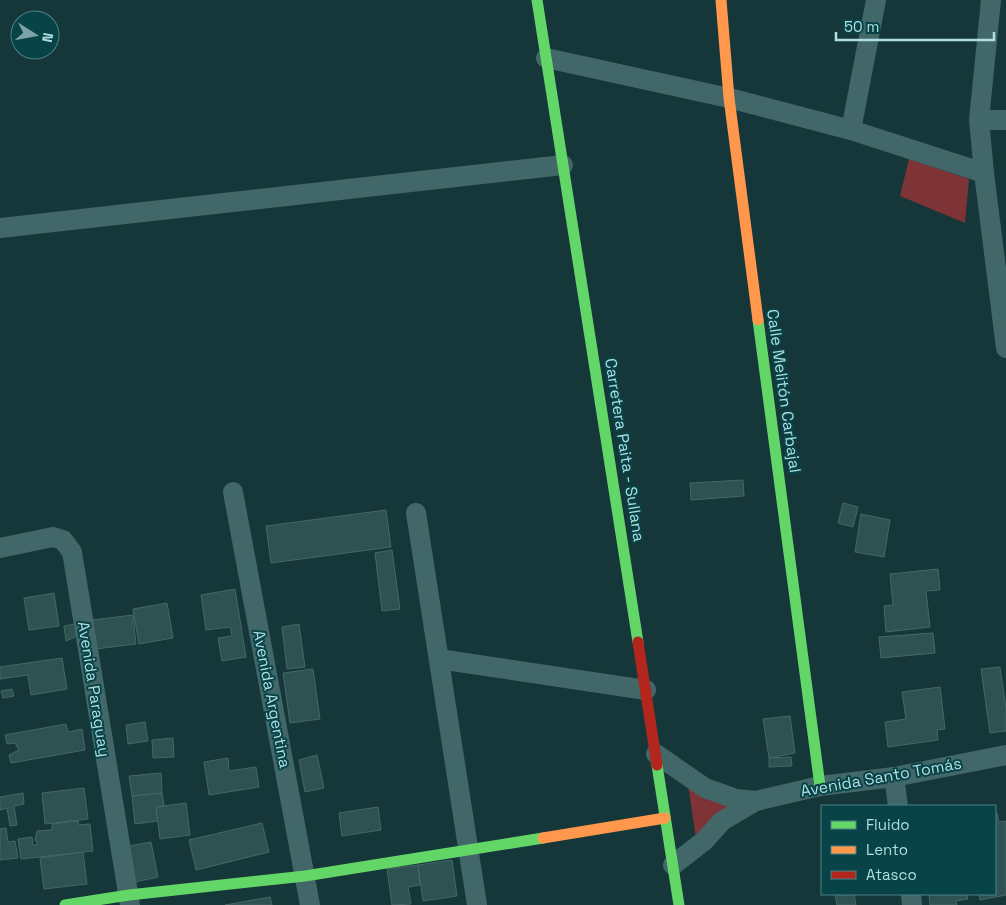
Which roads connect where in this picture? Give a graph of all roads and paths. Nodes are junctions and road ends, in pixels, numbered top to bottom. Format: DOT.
graph roads {
  1 [pos="537,0"];
  2 [pos="721,0"];
  3 [pos="876,0"];
  4 [pos="991,0"];
  5 [pos="546,58"];
  6 [pos="729,98"];
  7 [pos="979,120"];
  8 [pos="1006,120"];
  9 [pos="851,130"];
  10 [pos="563,165"];
  11 [pos="984,173"];
  12 [pos="0,228"];
  13 [pos="1006,348"];
  14 [pos="232,492"];
  15 [pos="416,513"];
  16 [pos="0,548"];
  17 [pos="439,659"];
  18 [pos="646,690"];
  19 [pos="656,754"];
  20 [pos="1006,755"];
  21 [pos="894,777"];
  22 [pos="820,786"];
  23 [pos="756,801"];
  24 [pos="898,805"];
  25 [pos="665,818"];
  26 [pos="468,850"];
  27 [pos="673,865"];
  28 [pos="305,876"];
  29 [pos="129,900"];
  30 [pos="65,905"];
  31 [pos="310,905"];
  32 [pos="478,905"];
  33 [pos="679,905"];
  1 -- 5 [label="street, Carretera Paita - Sullana"];
  2 -- 6 [label="street, Calle Melitón Carbajal"];
  3 -- 9 [label="street"];
  4 -- 7 [label="street"];
  5 -- 6 [label="street"];
  5 -- 10 [label="street, Carretera Paita - Sullana"];
  6 -- 9 [label="street"];
  6 -- 22 [label="street, Calle Melitón Carbajal"];
  7 -- 8 [label="street"];
  7 -- 11 [label="street"];
  9 -- 11 [label="street"];
  10 -- 12 [label="street"];
  10 -- 18 [label="street, Carretera Paita - Sullana"];
  11 -- 13 [label="street"];
  14 -- 28 [label="street, Avenida Argentina"];
  15 -- 17 [label="street"];
  16 -- 29 [label="street, Avenida Paraguay"];
  17 -- 18 [label="street"];
  17 -- 26 [label="street"];
  18 -- 19 [label="street, Carretera Paita - Sullana"];
  19 -- 23 [label="street"];
  19 -- 25 [label="street, Carretera Paita - Sullana"];
  20 -- 21 [label="street, Avenida Santo Tomás"];
  21 -- 22 [label="street, Avenida Santo Tomás"];
  21 -- 24 [label="street"];
  22 -- 23 [label="street, Avenida Santo Tomás"];
  23 -- 27 [label="street"];
  25 -- 26 [label="street"];
  25 -- 27 [label="street, Carretera Paita - Sullana"];
  26 -- 28 [label="street"];
  26 -- 32 [label="street"];
  27 -- 33 [label="street, Carretera Paita - Sullana"];
  28 -- 29 [label="street"];
  28 -- 31 [label="street, Avenida Argentina"];
  29 -- 30 [label="street"];
}
